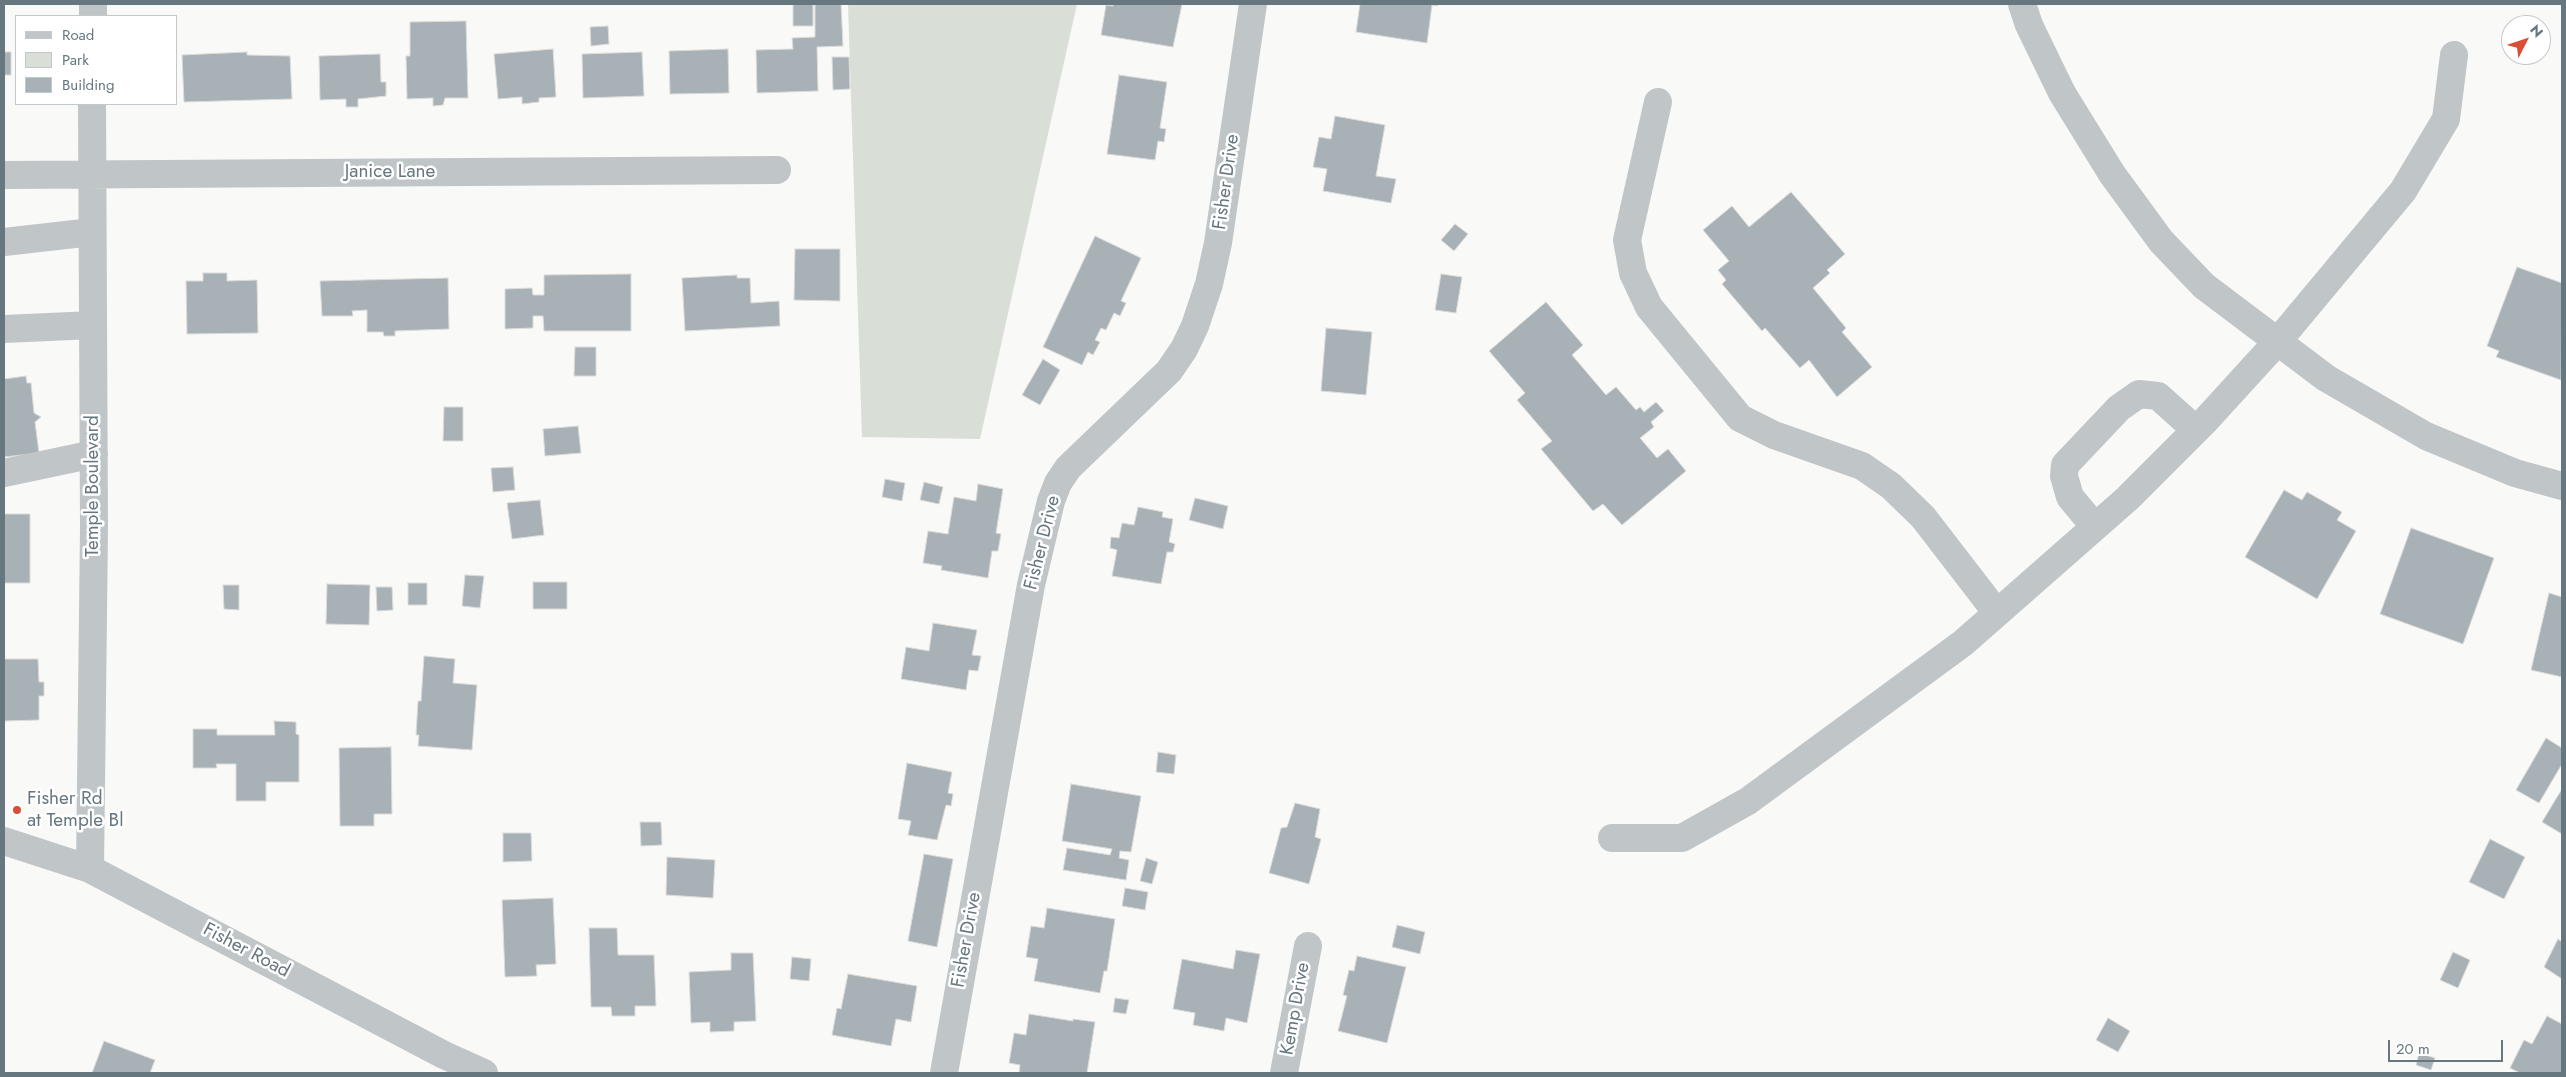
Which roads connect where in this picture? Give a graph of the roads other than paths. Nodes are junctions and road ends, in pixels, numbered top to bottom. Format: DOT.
graph roads {
  1 [pos="1253,4"];
  2 [pos="2022,4"];
  3 [pos="2454,56"];
  4 [pos="1658,102"];
  5 [pos="92,105"];
  6 [pos="777,170"];
  7 [pos="91,173"];
  8 [pos="4,175"];
  9 [pos="92,232"];
  10 [pos="4,242"];
  11 [pos="93,325"];
  12 [pos="4,329"];
  13 [pos="2278,341"];
  14 [pos="2196,430"];
  15 [pos="94,454"];
  16 [pos="4,473"];
  17 [pos="2562,486"];
  18 [pos="2095,527"];
  19 [pos="1997,613"];
  20 [pos="1612,838"];
  21 [pos="4,841"];
  22 [pos="90,869"];
  23 [pos="1308,946"];
  24 [pos="484,1073"];
  25 [pos="944,1073"];
  26 [pos="1284,1073"];
  1 -- 25 [label="street, Fisher Drive"];
  2 -- 13 [label="street"];
  3 -- 13 [label="street"];
  4 -- 19 [label="street"];
  5 -- 7 [label="street, Temple Boulevard"];
  6 -- 7 [label="street, Janice Lane"];
  7 -- 8 [label="street, Janice Lane"];
  7 -- 9 [label="street, Temple Boulevard"];
  9 -- 10 [label="street"];
  9 -- 11 [label="street, Temple Boulevard"];
  11 -- 12 [label="street"];
  11 -- 15 [label="street, Temple Boulevard"];
  13 -- 14 [label="street"];
  13 -- 17 [label="street"];
  14 -- 18 [label="street"];
  14 -- 18 [label="street"];
  15 -- 16 [label="street"];
  15 -- 22 [label="street, Temple Boulevard"];
  18 -- 19 [label="street"];
  19 -- 20 [label="street"];
  21 -- 22 [label="street, Fisher Road"];
  22 -- 24 [label="street, Fisher Road"];
  23 -- 26 [label="street, Kemp Drive"];
}
